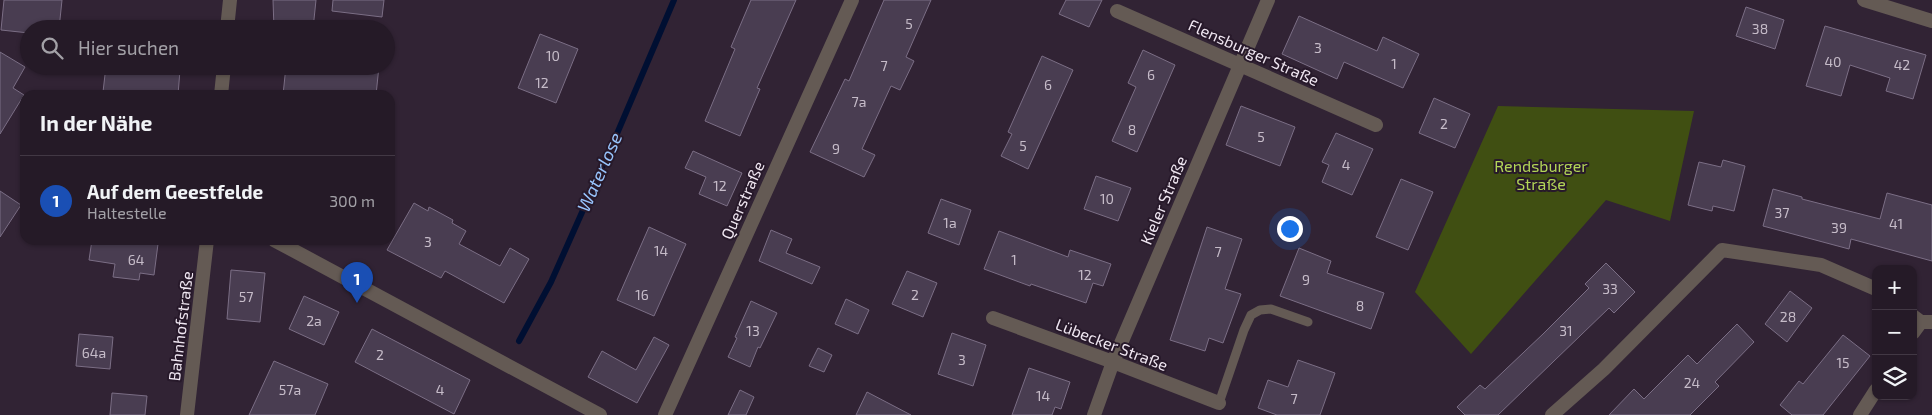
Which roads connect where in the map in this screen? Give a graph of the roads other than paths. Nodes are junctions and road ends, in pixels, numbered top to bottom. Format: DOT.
graph roads {
  1 [pos="230,0"];
  2 [pos="852,0"];
  3 [pos="1268,0"];
  4 [pos="1864,0"];
  5 [pos="1117,11"];
  6 [pos="228,20"];
  7 [pos="1932,21"];
  8 [pos="1240,65"];
  9 [pos="223,75"];
  10 [pos="222,90"];
  11 [pos="1376,125"];
  12 [pos="206,245"];
  13 [pos="283,245"];
  14 [pos="1872,287"];
  15 [pos="993,318"];
  16 [pos="1308,322"];
  17 [pos="1113,362"];
  18 [pos="1872,396"];
  19 [pos="1219,403"];
  20 [pos="187,415"];
  21 [pos="600,415"];
  22 [pos="665,415"];
  23 [pos="1094,415"];
  24 [pos="1552,415"];
  25 [pos="1860,415"];
  1 -- 6 [label="street"];
  2 -- 22 [label="street, Querstraße"];
  3 -- 8 [label="street, Kieler Straße"];
  4 -- 7 [label="street"];
  5 -- 8 [label="street, Flensburger Straße"];
  8 -- 11 [label="street, Flensburger Straße"];
  8 -- 17 [label="street, Kieler Straße"];
  9 -- 10 [label="street"];
  12 -- 20 [label="street, Bahnhofstraße"];
  13 -- 21 [label="street"];
  14 -- 24 [label="street"];
  15 -- 17 [label="street, Lübecker Straße"];
  16 -- 19 [label="lane"];
  17 -- 19 [label="street, Lübecker Straße"];
  17 -- 23 [label="street, Kieler Straße"];
  18 -- 25 [label="street"];
}
